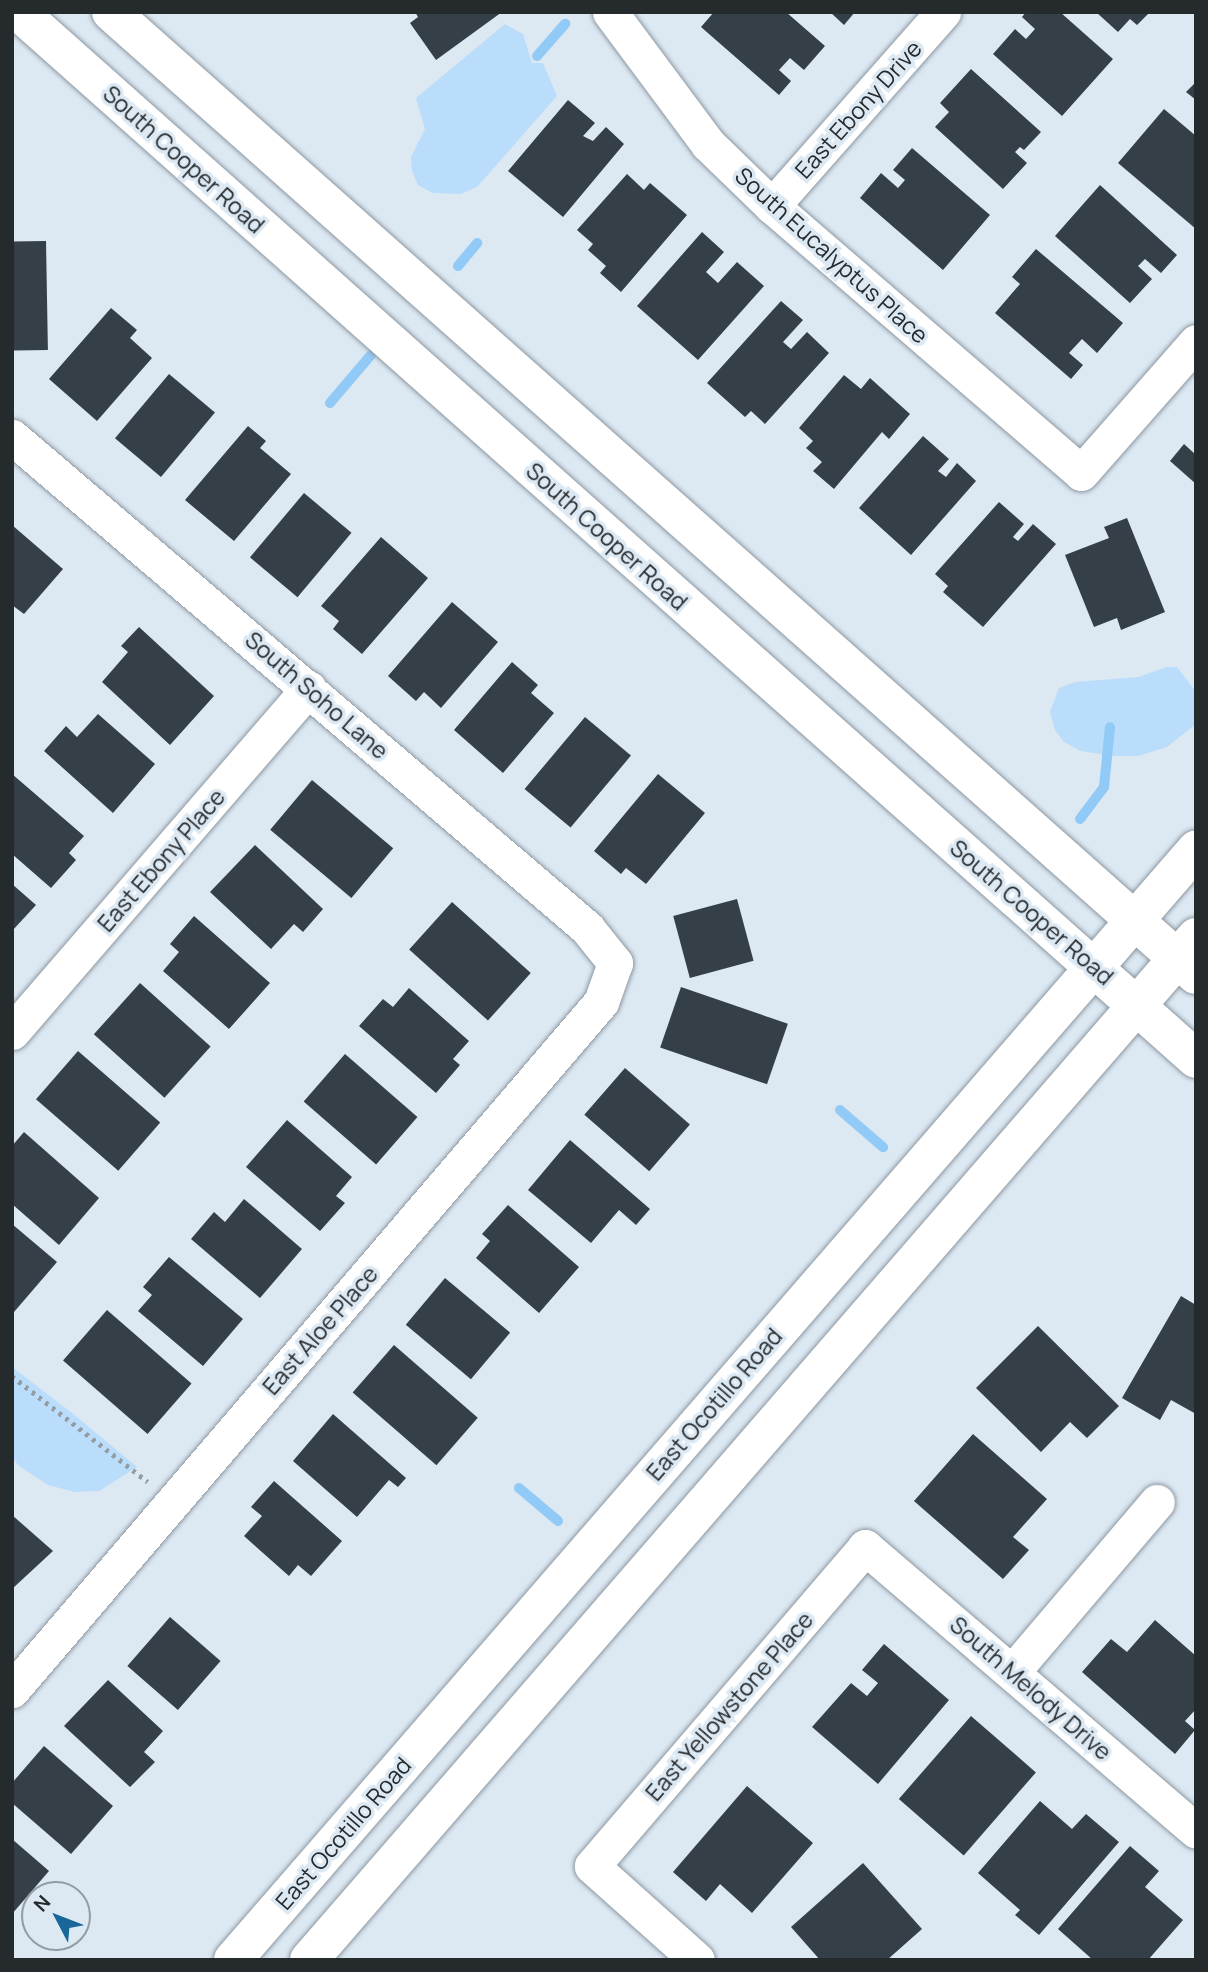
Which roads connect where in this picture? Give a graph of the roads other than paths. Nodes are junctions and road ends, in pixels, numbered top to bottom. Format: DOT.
graph roads {
  1 [pos="19,12"];
  2 [pos="111,12"];
  3 [pos="610,12"];
  4 [pos="943,12"];
  5 [pos="772,206"];
  6 [pos="1196,342"];
  7 [pos="12,437"];
  8 [pos="309,688"];
  9 [pos="1196,850"];
  10 [pos="1133,920"];
  11 [pos="1190,957"];
  12 [pos="615,963"];
  13 [pos="1094,965"];
  14 [pos="1137,1005"];
  15 [pos="12,1032"];
  16 [pos="1196,1059"];
  17 [pos="1157,1502"];
  18 [pos="865,1547"];
  19 [pos="1013,1671"];
  20 [pos="12,1690"];
  21 [pos="1196,1831"];
  22 [pos="233,1960"];
  23 [pos="309,1960"];
  24 [pos="697,1960"];
  1 -- 13 [label="main road, South Cooper Road"];
  2 -- 10 [label="main road"];
  3 -- 5 [label="street, South Eucalyptus Place"];
  4 -- 5 [label="street, East Ebony Drive"];
  5 -- 6 [label="street, South Eucalyptus Place"];
  7 -- 8 [label="street, South Soho Lane"];
  8 -- 12 [label="street, South Soho Lane"];
  8 -- 15 [label="street, East Ebony Place"];
  9 -- 10 [label="main road, East Ocotillo Road"];
  10 -- 11 [label="main road"];
  10 -- 13 [label="main road, East Ocotillo Road"];
  11 -- 14 [label="main road"];
  12 -- 20 [label="street, East Aloe Place"];
  13 -- 14 [label="main road, South Cooper Road"];
  13 -- 22 [label="main road, East Ocotillo Road"];
  14 -- 16 [label="main road, South Cooper Road"];
  14 -- 23 [label="main road"];
  17 -- 19 [label="street"];
  18 -- 19 [label="street, South Melody Drive"];
  18 -- 24 [label="street, East Yellowstone Place"];
  19 -- 21 [label="street, South Melody Drive"];
}
